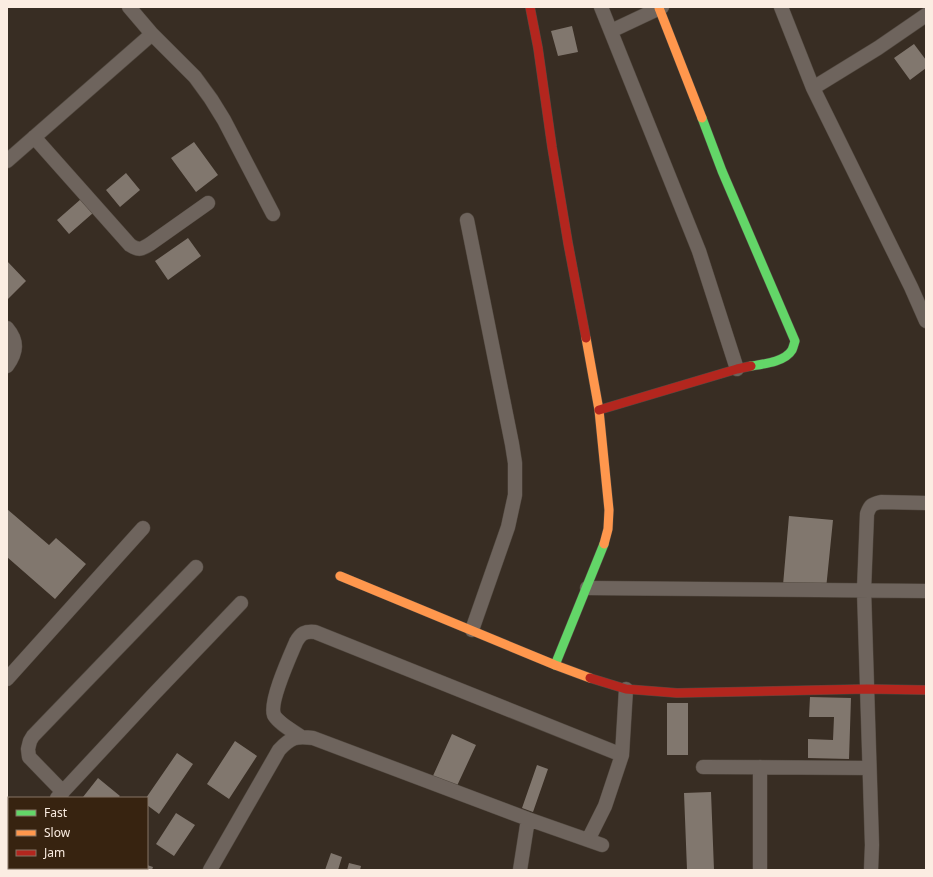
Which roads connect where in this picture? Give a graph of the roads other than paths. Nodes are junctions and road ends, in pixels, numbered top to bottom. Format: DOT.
graph roads {
  1 [pos="129,7"];
  2 [pos="530,7"];
  3 [pos="601,7"];
  4 [pos="781,7"];
  5 [pos="661,8"];
  6 [pos="926,15"];
  7 [pos="611,31"];
  8 [pos="152,34"];
  9 [pos="813,88"];
  10 [pos="34,138"];
  11 [pos="7,161"];
  12 [pos="208,203"];
  13 [pos="273,214"];
  14 [pos="467,220"];
  15 [pos="926,321"];
  16 [pos="7,328"];
  17 [pos="7,366"];
  18 [pos="738,369"];
  19 [pos="599,410"];
  20 [pos="926,503"];
  21 [pos="143,528"];
  22 [pos="196,567"];
  23 [pos="340,576"];
  24 [pos="587,588"];
  25 [pos="864,590"];
  26 [pos="926,591"];
  27 [pos="241,603"];
  28 [pos="472,630"];
  29 [pos="555,665"];
  30 [pos="7,679"];
  31 [pos="866,688"];
  32 [pos="626,689"];
  33 [pos="926,690"];
  34 [pos="300,736"];
  35 [pos="622,755"];
  36 [pos="703,767"];
  37 [pos="760,767"];
  38 [pos="869,768"];
  39 [pos="60,795"];
  40 [pos="528,819"];
  41 [pos="588,840"];
  42 [pos="602,845"];
  43 [pos="210,870"];
  44 [pos="520,870"];
  45 [pos="760,870"];
  46 [pos="871,870"];
  1 -- 8 [label="street"];
  2 -- 19 [label="street"];
  3 -- 7 [label="street"];
  4 -- 9 [label="street"];
  5 -- 7 [label="street"];
  5 -- 18 [label="street"];
  6 -- 9 [label="street"];
  7 -- 18 [label="street"];
  8 -- 10 [label="street"];
  8 -- 13 [label="street"];
  9 -- 15 [label="street"];
  10 -- 11 [label="street"];
  10 -- 12 [label="street"];
  14 -- 28 [label="street"];
  16 -- 17 [label="street"];
  18 -- 19 [label="street"];
  19 -- 24 [label="street"];
  20 -- 25 [label="street"];
  21 -- 30 [label="street"];
  22 -- 39 [label="street"];
  23 -- 28 [label="street"];
  24 -- 25 [label="street"];
  24 -- 29 [label="street"];
  25 -- 26 [label="street"];
  25 -- 31 [label="street"];
  27 -- 39 [label="street"];
  28 -- 29 [label="street"];
  29 -- 32 [label="street"];
  31 -- 32 [label="street"];
  31 -- 33 [label="street"];
  31 -- 38 [label="street"];
  32 -- 35 [label="street"];
  34 -- 35 [label="street"];
  34 -- 40 [label="street"];
  34 -- 43 [label="street"];
  35 -- 41 [label="street"];
  36 -- 37 [label="street"];
  37 -- 38 [label="street"];
  37 -- 45 [label="street"];
  38 -- 46 [label="street"];
  40 -- 41 [label="street"];
  40 -- 44 [label="street"];
  41 -- 42 [label="street"];
}
